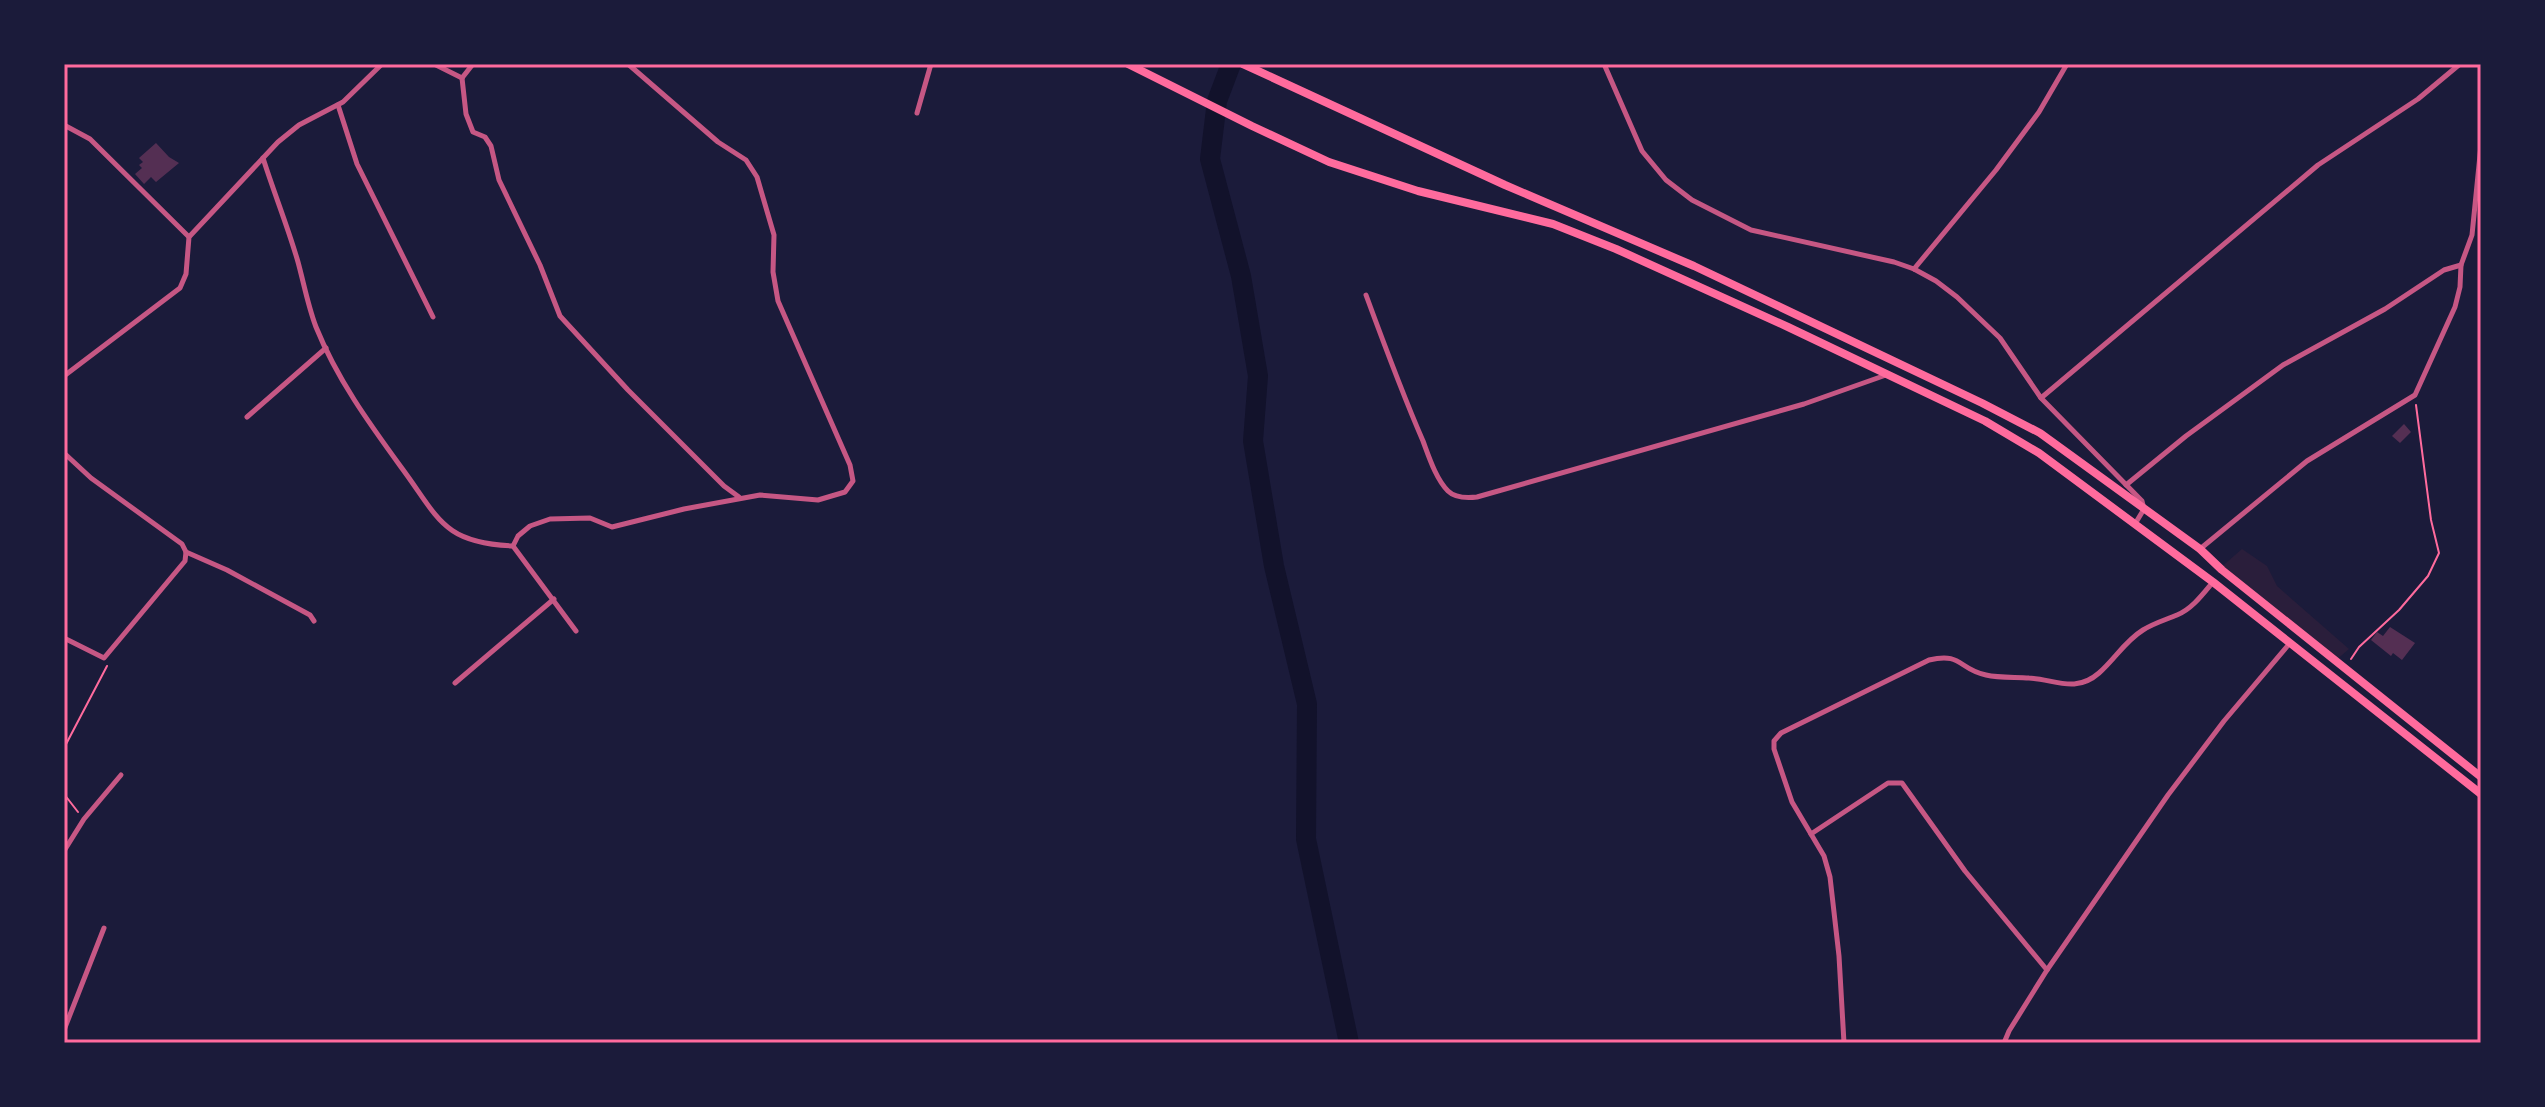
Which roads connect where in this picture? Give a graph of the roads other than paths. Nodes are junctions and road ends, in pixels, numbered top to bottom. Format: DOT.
graph roads {
  1 [pos="382,64"];
  2 [pos="434,64"];
  3 [pos="473,64"];
  4 [pos="628,64"];
  5 [pos="931,64"];
  6 [pos="1128,64"];
  7 [pos="1243,64"];
  8 [pos="1604,64"];
  9 [pos="2067,64"];
  10 [pos="2460,64"];
  11 [pos="462,78"];
  12 [pos="338,105"];
  13 [pos="917,113"];
  14 [pos="64,125"];
  15 [pos="2481,145"];
  16 [pos="263,158"];
  17 [pos="189,237"];
  18 [pos="2461,265"];
  19 [pos="1914,269"];
  20 [pos="1366,295"];
  21 [pos="433,317"];
  22 [pos="326,348"];
  23 [pos="1887,375"];
  24 [pos="64,376"];
  25 [pos="2041,398"];
  26 [pos="247,417"];
  27 [pos="64,453"];
  28 [pos="2126,485"];
  29 [pos="740,498"];
  30 [pos="2144,509"];
  31 [pos="2135,524"];
  32 [pos="513,546"];
  33 [pos="2200,549"];
  34 [pos="186,552"];
  35 [pos="2213,582"];
  36 [pos="554,599"];
  37 [pos="314,621"];
  38 [pos="576,631"];
  39 [pos="64,638"];
  40 [pos="2290,643"];
  41 [pos="455,683"];
  42 [pos="2439,743"];
  43 [pos="2432,754"];
  44 [pos="121,775"];
  45 [pos="2481,777"];
  46 [pos="2481,794"];
  47 [pos="1811,834"];
  48 [pos="64,851"];
  49 [pos="104,928"];
  50 [pos="2047,970"];
  51 [pos="64,1030"];
  52 [pos="1844,1043"];
  53 [pos="2004,1043"];
  1 -- 12 [label="street"];
  2 -- 11 [label="street"];
  3 -- 11 [label="street"];
  4 -- 29 [label="street"];
  5 -- 13 [label="street"];
  6 -- 23 [label="main road"];
  7 -- 30 [label="main road"];
  8 -- 19 [label="street"];
  9 -- 19 [label="street"];
  10 -- 25 [label="street"];
  11 -- 29 [label="street"];
  12 -- 16 [label="street"];
  12 -- 21 [label="street"];
  14 -- 17 [label="street"];
  15 -- 18 [label="street"];
  16 -- 17 [label="street"];
  16 -- 22 [label="street"];
  17 -- 24 [label="street"];
  18 -- 28 [label="street"];
  18 -- 33 [label="street"];
  19 -- 25 [label="street"];
  20 -- 23 [label="street"];
  22 -- 26 [label="street"];
  22 -- 32 [label="street"];
  23 -- 31 [label="main road"];
  25 -- 28 [label="street"];
  27 -- 34 [label="street"];
  28 -- 30 [label="street"];
  29 -- 32 [label="street"];
  30 -- 31 [label="street"];
  30 -- 33 [label="main road"];
  31 -- 35 [label="main road"];
  32 -- 36 [label="street"];
  33 -- 42 [label="main road"];
  34 -- 37 [label="street"];
  34 -- 39 [label="street"];
  35 -- 40 [label="main road"];
  35 -- 47 [label="street"];
  36 -- 38 [label="street"];
  36 -- 41 [label="street"];
  40 -- 43 [label="main road"];
  40 -- 50 [label="street"];
  42 -- 43 [label="main road"];
  42 -- 45 [label="main road"];
  43 -- 46 [label="main road"];
  44 -- 48 [label="street"];
  47 -- 50 [label="street"];
  47 -- 52 [label="street"];
  49 -- 51 [label="street"];
  50 -- 53 [label="street"];
}
